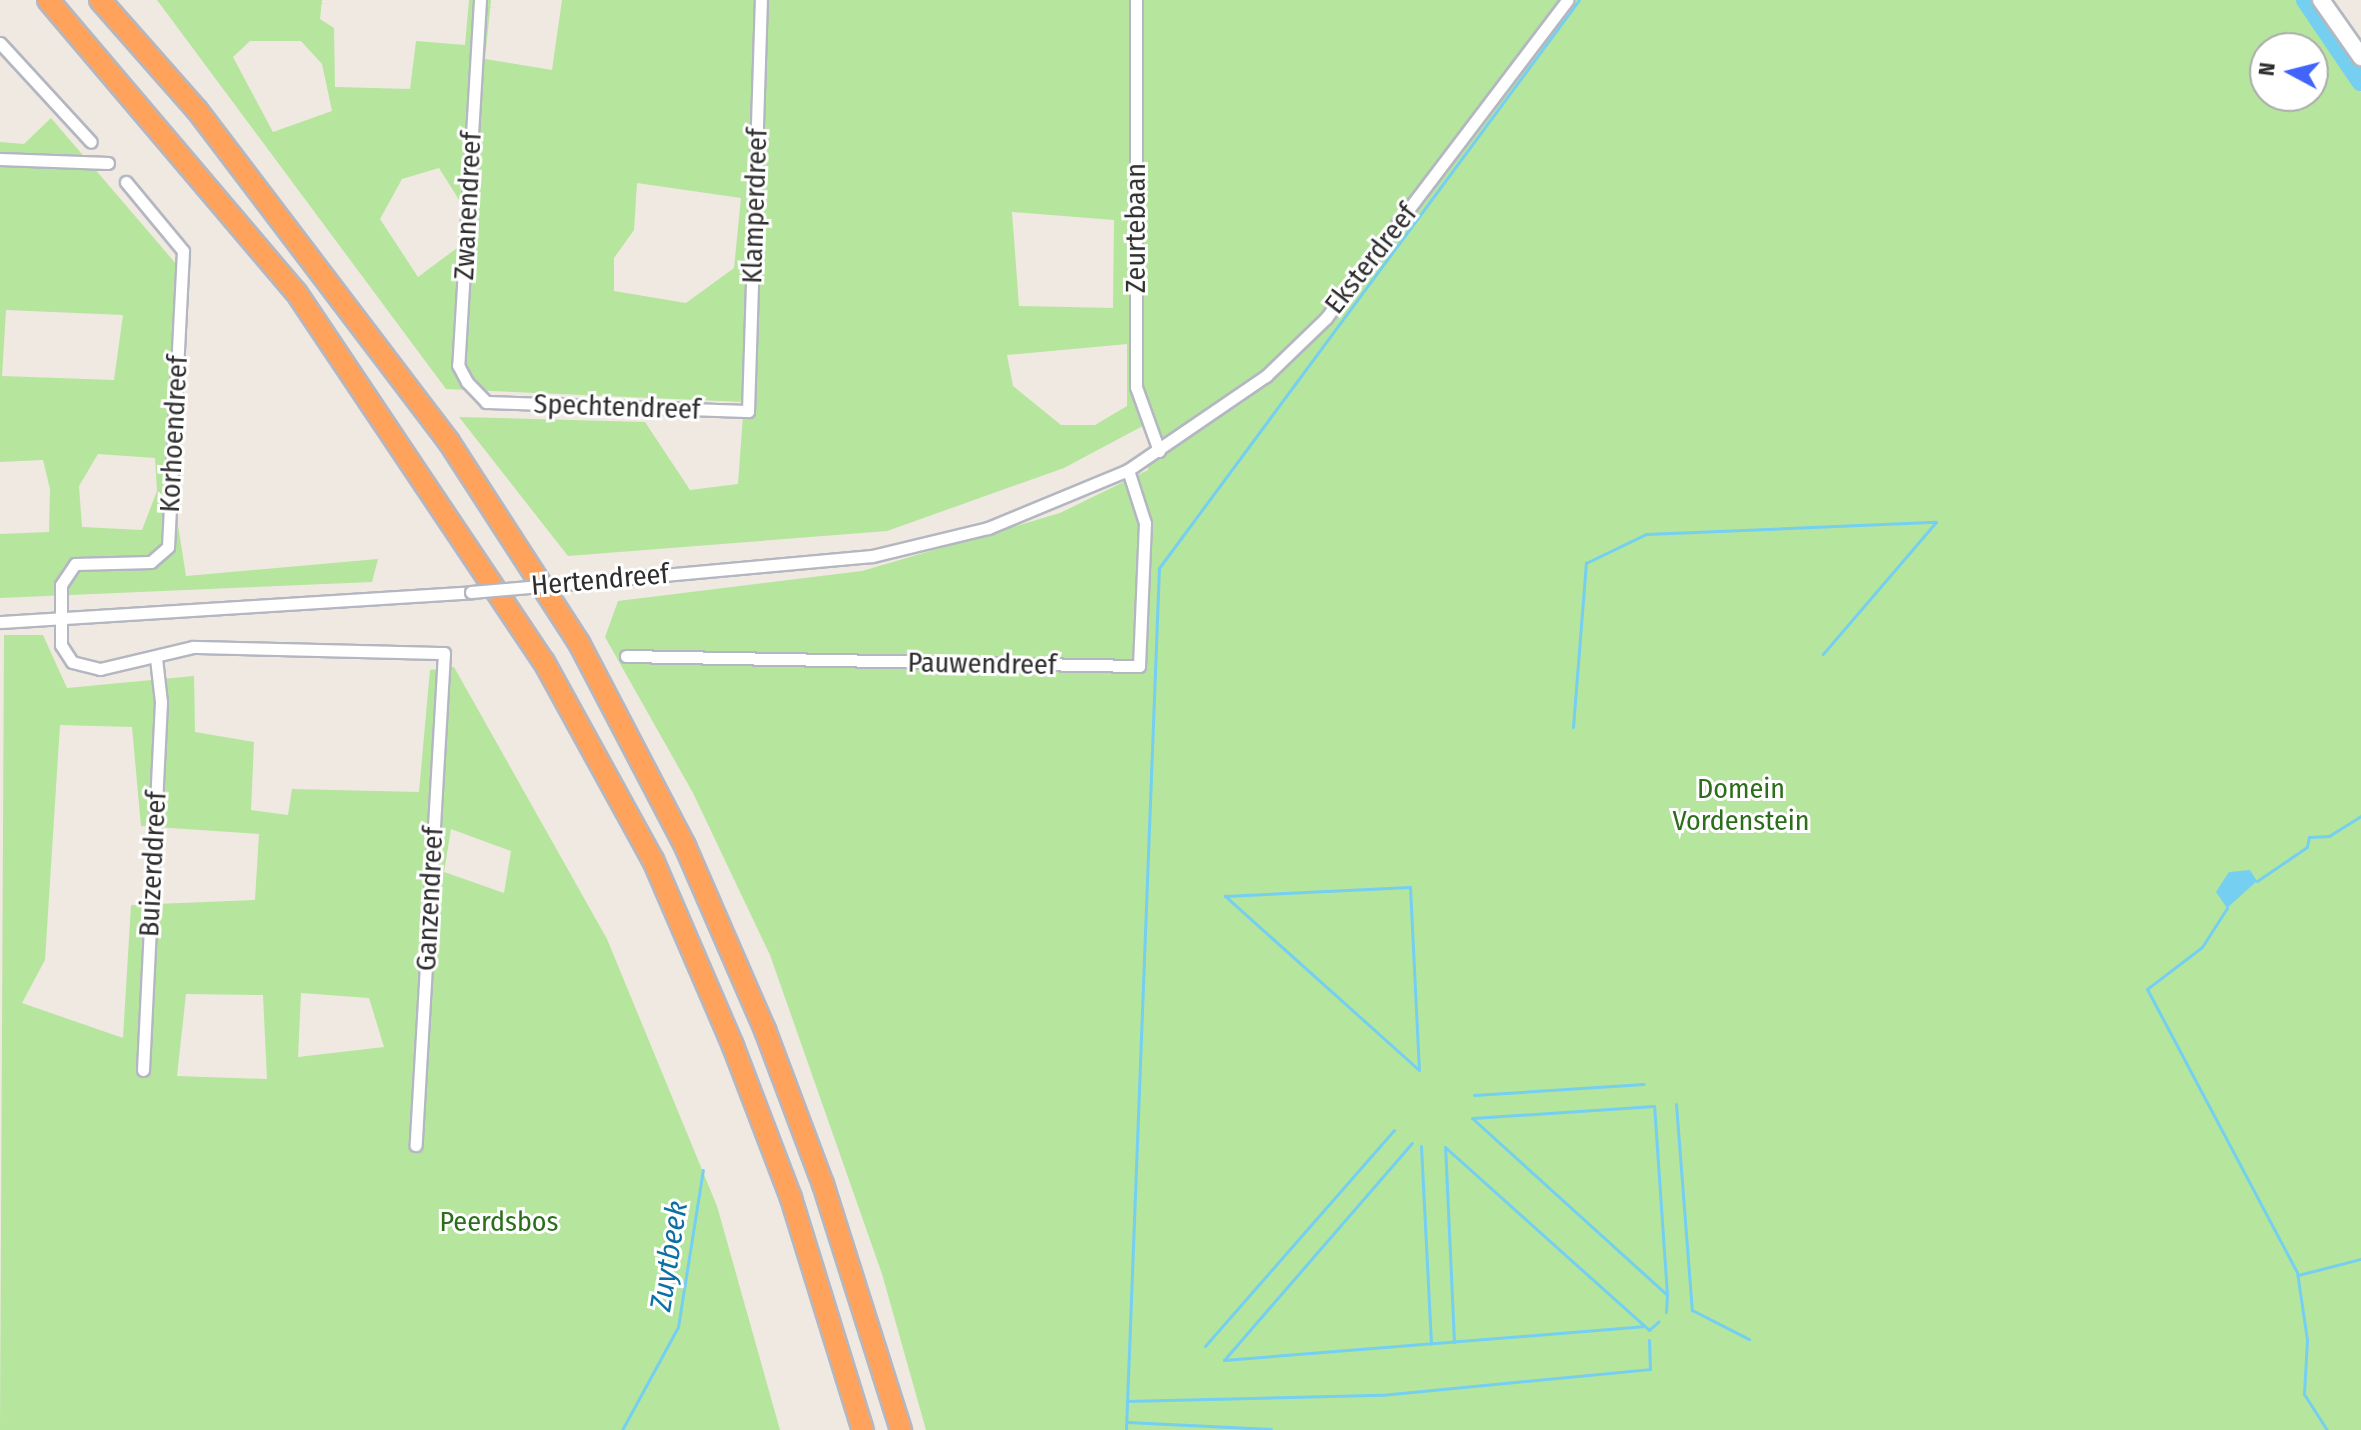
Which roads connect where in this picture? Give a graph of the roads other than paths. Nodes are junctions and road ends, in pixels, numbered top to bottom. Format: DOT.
graph roads {
  1 [pos="48,0"];
  2 [pos="100,0"];
  3 [pos="480,0"];
  4 [pos="761,0"];
  5 [pos="1136,0"];
  6 [pos="1567,0"];
  7 [pos="2321,0"];
  8 [pos="0,43"];
  9 [pos="2361,57"];
  10 [pos="91,142"];
  11 [pos="0,159"];
  12 [pos="108,163"];
  13 [pos="126,182"];
  14 [pos="486,402"];
  15 [pos="748,411"];
  16 [pos="1159,451"];
  17 [pos="1128,470"];
  18 [pos="57,618"];
  19 [pos="0,622"];
  20 [pos="626,656"];
  21 [pos="156,658"];
  22 [pos="143,1070"];
  23 [pos="416,1145"];
  24 [pos="863,1430"];
  25 [pos="901,1430"];
  1 -- 24 [label="highway"];
  2 -- 25 [label="highway"];
  3 -- 14 [label="street, Zwanendreef"];
  4 -- 15 [label="street, Klamperdreef"];
  5 -- 16 [label="street, Zeurtebaan"];
  6 -- 16 [label="street, Eksterdreef"];
  7 -- 9 [label="main road"];
  8 -- 10 [label="street"];
  11 -- 12 [label="street"];
  13 -- 18 [label="street, Korhoendreef"];
  14 -- 15 [label="street, Spechtendreef"];
  16 -- 17 [label="street, Eksterdreef"];
  17 -- 18 [label="street, Hertendreef, bridge"];
  17 -- 20 [label="street, Pauwendreef"];
  18 -- 19 [label="street, Hertendreef"];
  18 -- 21 [label="street"];
  21 -- 22 [label="street, Buizerddreef"];
  21 -- 23 [label="street, Ganzendreef"];
}
